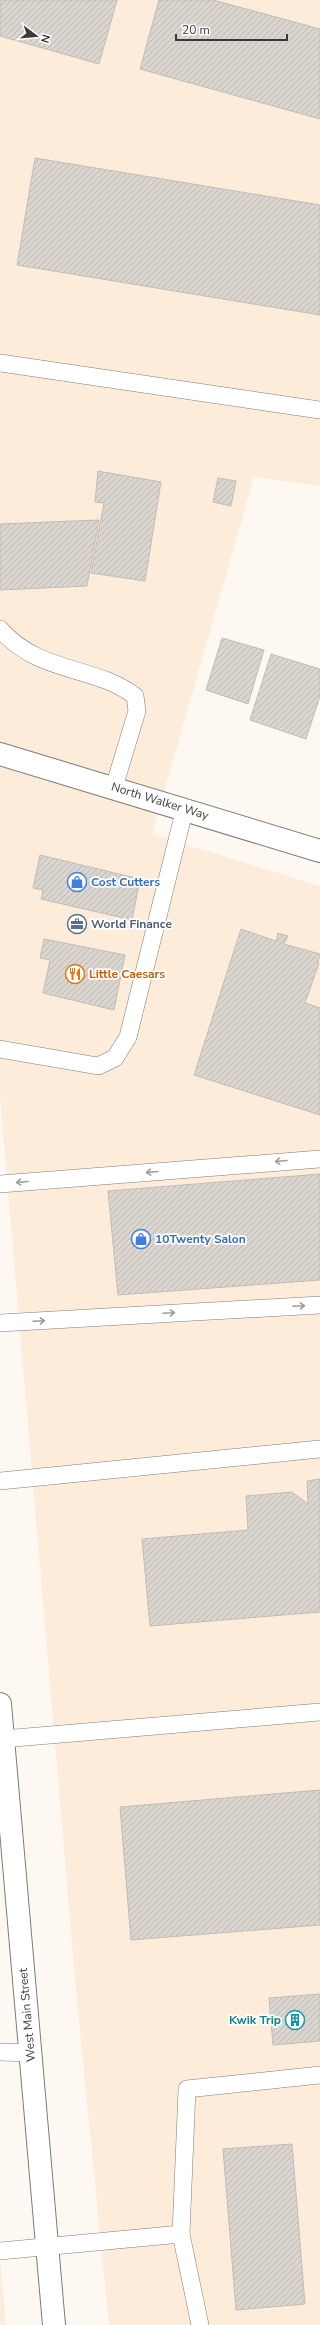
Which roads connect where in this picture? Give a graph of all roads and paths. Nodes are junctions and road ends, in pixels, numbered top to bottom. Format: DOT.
graph roads {
  1 [pos="0,363"];
  2 [pos="320,410"];
  3 [pos="0,629"];
  4 [pos="0,754"];
  5 [pos="114,787"];
  6 [pos="185,808"];
  7 [pos="320,851"];
  8 [pos="0,1049"];
  9 [pos="320,1159"];
  10 [pos="0,1184"];
  11 [pos="320,1305"];
  12 [pos="0,1323"];
  13 [pos="320,1449"];
  14 [pos="0,1481"];
  15 [pos="0,1704"];
  16 [pos="320,1712"];
  17 [pos="3,1740"];
  18 [pos="6,1858"];
  19 [pos="0,2052"];
  20 [pos="30,2053"];
  21 [pos="320,2075"];
  22 [pos="181,2234"];
  23 [pos="47,2246"];
  24 [pos="0,2251"];
  25 [pos="54,2325"];
  26 [pos="200,2325"];
  1 -- 2 [label="lane"];
  3 -- 5 [label="lane"];
  4 -- 5 [label="main road, North Walker Way"];
  5 -- 6 [label="main road, North Walker Way"];
  6 -- 7 [label="main road, North Walker Way"];
  6 -- 8 [label="lane"];
  9 -- 10 [label="lane, one-way"];
  12 -- 11 [label="lane, one-way"];
  13 -- 14 [label="lane"];
  15 -- 17 [label="main road, West Main Street"];
  16 -- 17 [label="lane"];
  17 -- 18 [label="main road, West Main Street"];
  18 -- 20 [label="main road, West Main Street"];
  19 -- 20 [label="lane"];
  20 -- 23 [label="main road, West Main Street"];
  21 -- 22 [label="lane"];
  22 -- 23 [label="lane"];
  22 -- 26 [label="lane"];
  23 -- 24 [label="lane"];
  23 -- 25 [label="main road, West Main Street"];
}
